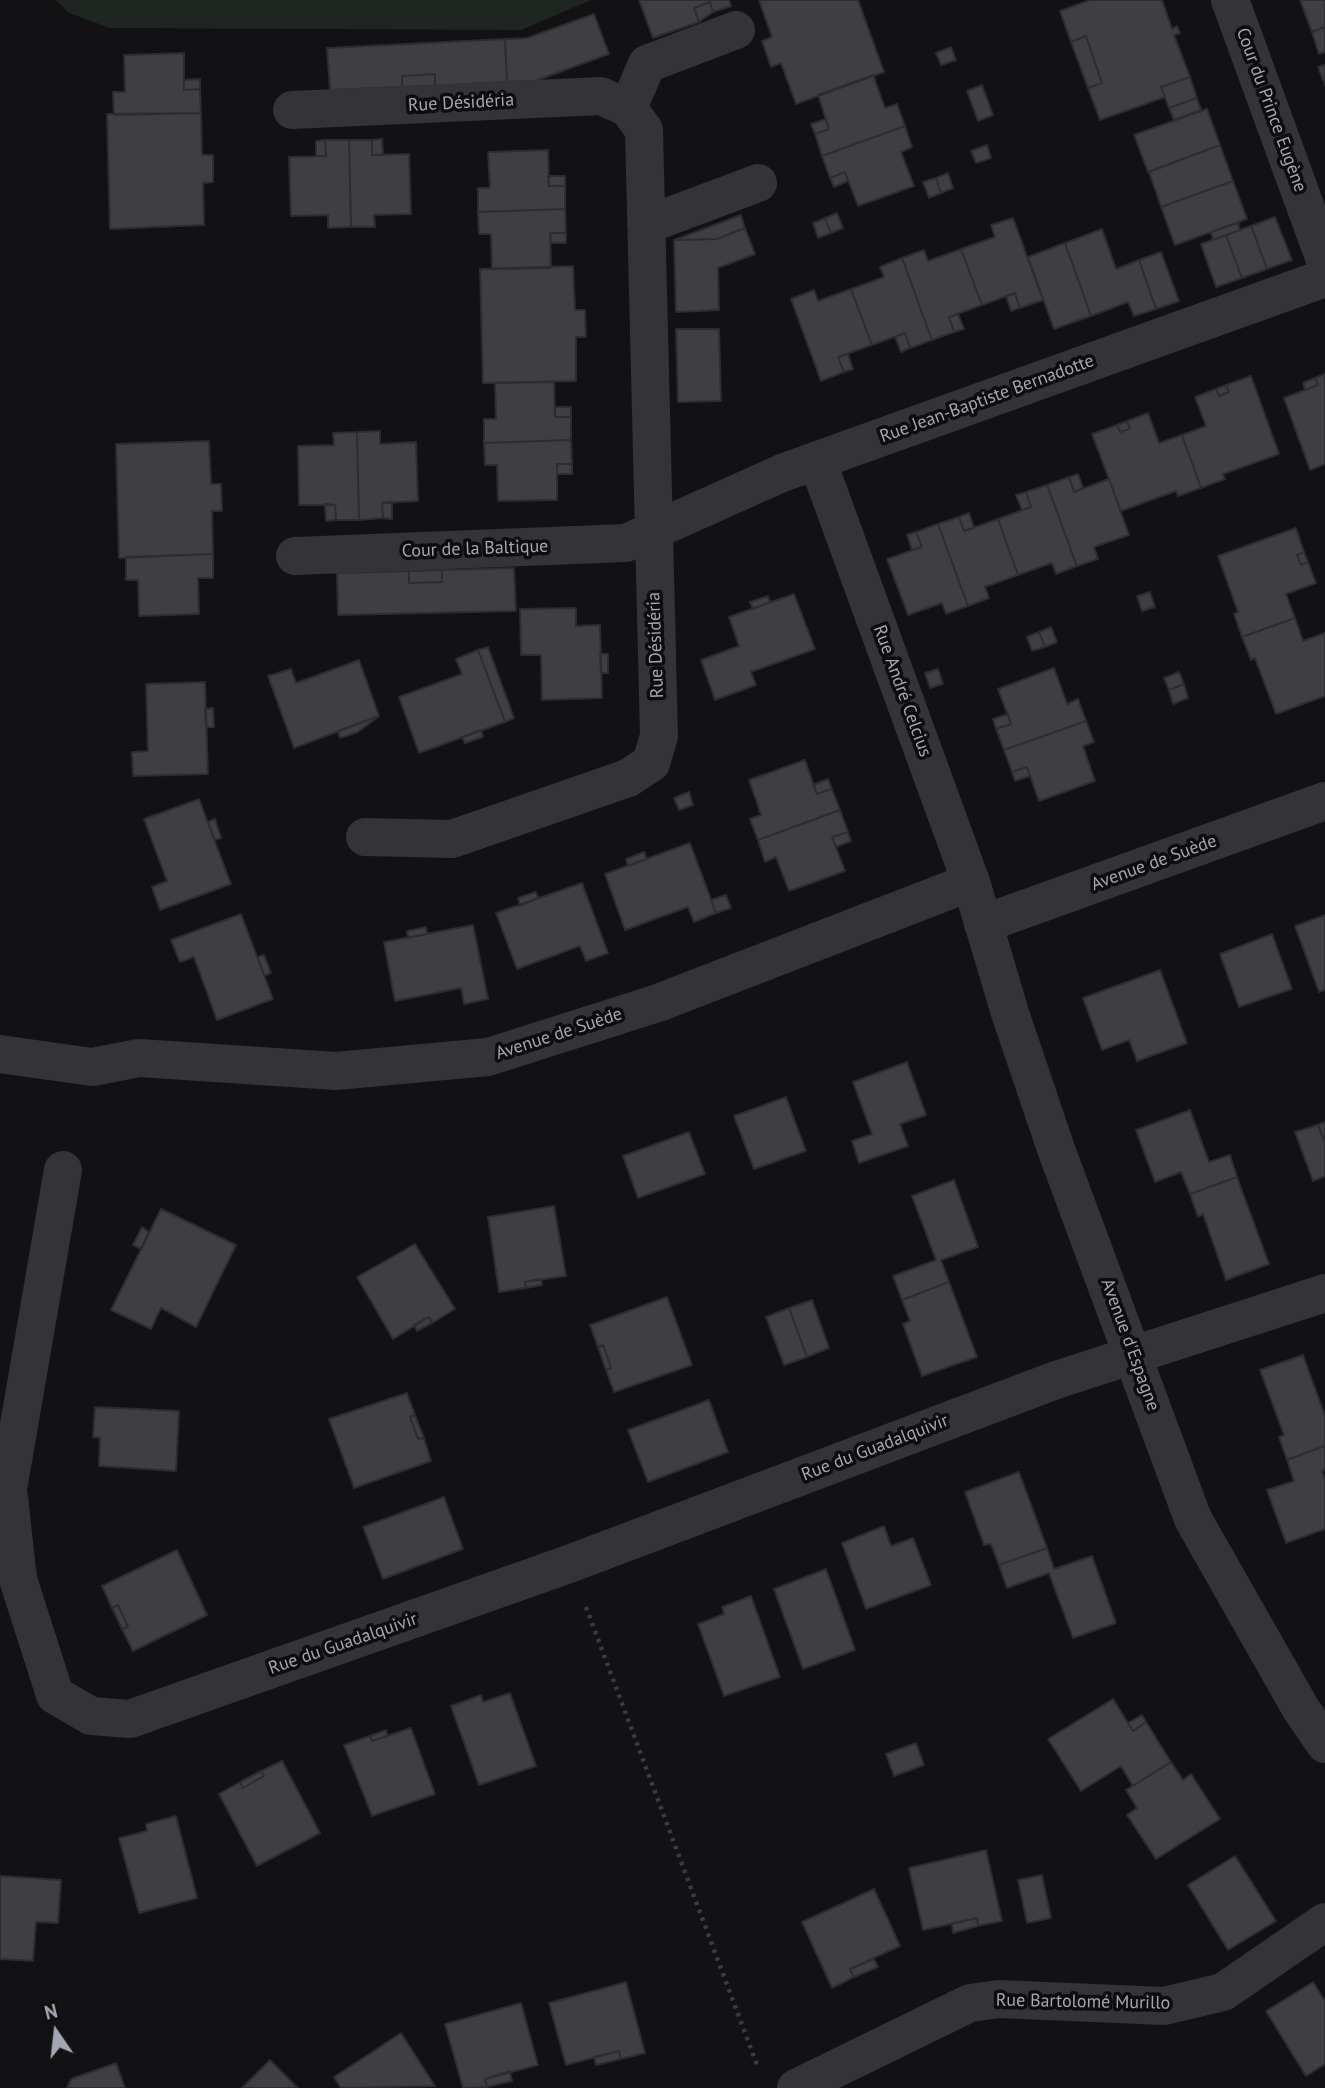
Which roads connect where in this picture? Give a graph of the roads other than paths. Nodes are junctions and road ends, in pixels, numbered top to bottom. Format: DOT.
graph roads {
  1 [pos="1230,0"];
  2 [pos="736,30"];
  3 [pos="628,108"];
  4 [pos="292,110"];
  5 [pos="758,183"];
  6 [pos="646,225"];
  7 [pos="1325,260"];
  8 [pos="1325,278"];
  9 [pos="817,460"];
  10 [pos="653,532"];
  11 [pos="295,556"];
  12 [pos="1325,801"];
  13 [pos="365,837"];
  14 [pos="971,882"];
  15 [pos="983,924"];
  16 [pos="0,1054"];
  17 [pos="62,1170"];
  18 [pos="1325,1293"];
  19 [pos="1134,1355"];
  20 [pos="1325,1744"];
  21 [pos="1325,1922"];
  22 [pos="778,2081"];
  1 -- 7 [label="street, Cour du Prince Eugène"];
  2 -- 3 [label="street"];
  3 -- 4 [label="street, Rue Désidéria"];
  3 -- 6 [label="street, Rue Désidéria"];
  5 -- 6 [label="street"];
  6 -- 10 [label="street, Rue Désidéria"];
  8 -- 9 [label="street, Rue Jean-Baptiste Bernadotte"];
  9 -- 10 [label="street, Rue Jean-Baptiste Bernadotte"];
  9 -- 14 [label="street, Rue André Celcius"];
  10 -- 11 [label="street, Cour de la Baltique"];
  10 -- 13 [label="street, Rue Désidéria"];
  12 -- 15 [label="street, Avenue de Suède"];
  14 -- 15 [label="street, Rue André Celcius"];
  14 -- 16 [label="street, Avenue de Suède"];
  15 -- 19 [label="street, Avenue d'Espagne"];
  17 -- 19 [label="street, Rue du Guadalquivir"];
  18 -- 19 [label="street, Rue du Guadalquivir"];
  19 -- 20 [label="street, Avenue d'Espagne"];
  21 -- 22 [label="street, Rue Bartolomé Murillo"];
}
